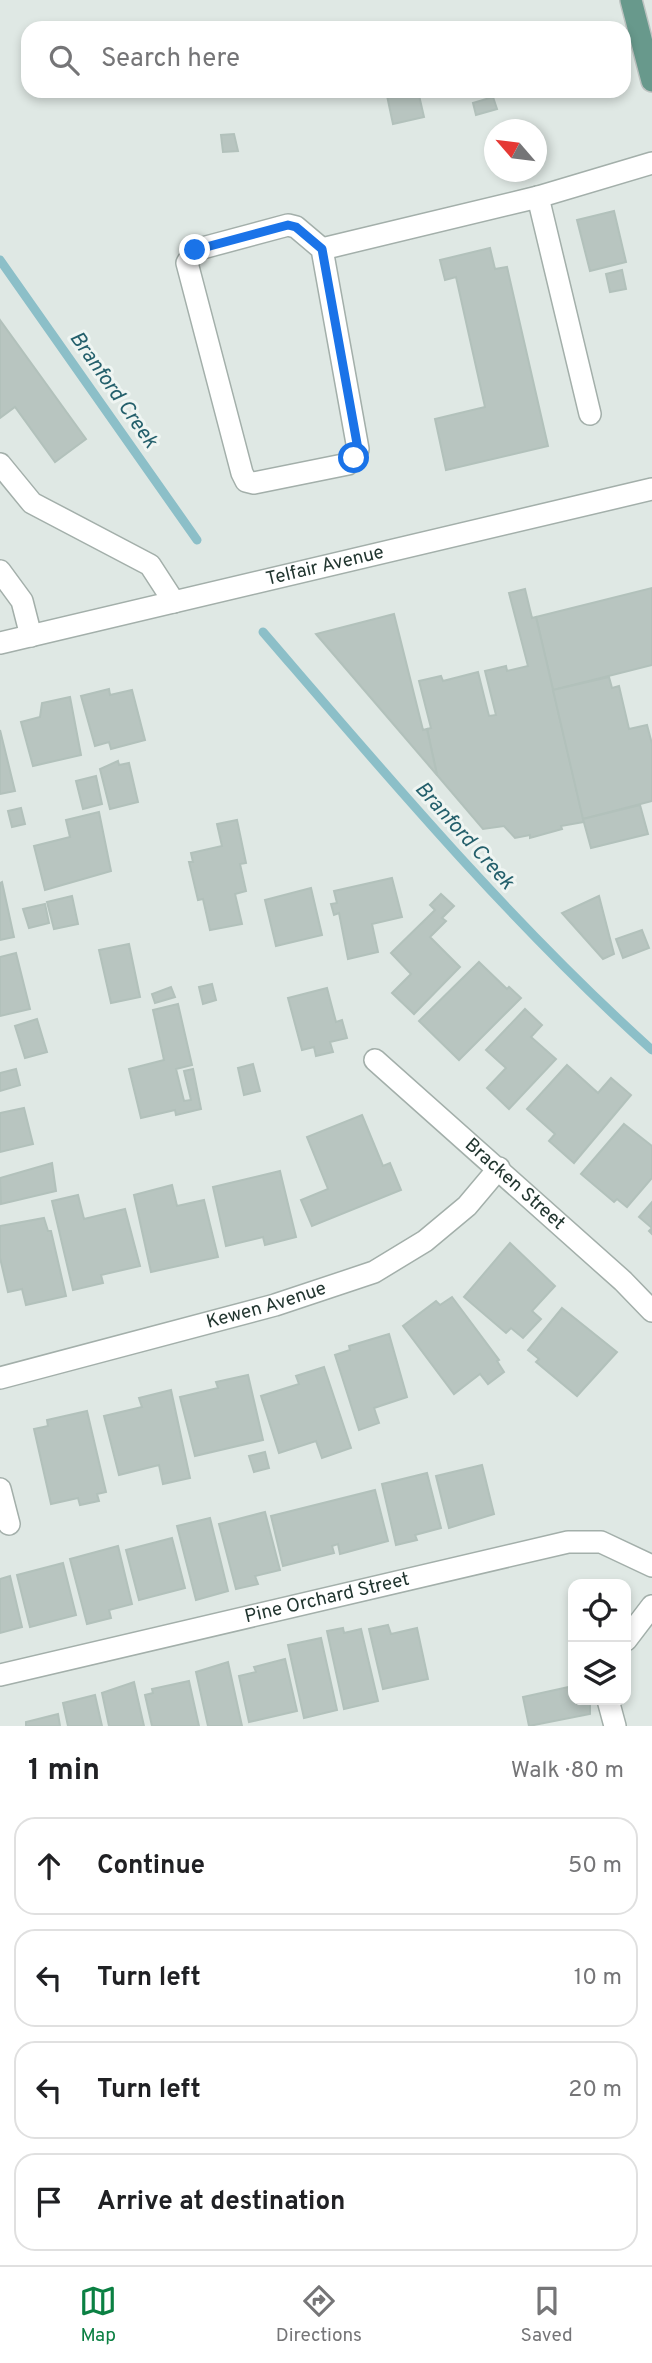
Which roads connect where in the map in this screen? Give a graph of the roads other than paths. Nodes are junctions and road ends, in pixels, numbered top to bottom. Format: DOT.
graph roads {
  1 [pos="631,0"];
  2 [pos="647,37"];
  3 [pos="652,81"];
  4 [pos="652,163"];
  5 [pos="538,197"];
  6 [pos="322,249"];
  7 [pos="590,414"];
  8 [pos="0,464"];
  9 [pos="652,489"];
  10 [pos="0,571"];
  11 [pos="174,602"];
  12 [pos="31,636"];
  13 [pos="0,643"];
  14 [pos="375,1060"];
  15 [pos="499,1168"];
  16 [pos="652,1311"];
  17 [pos="0,1378"];
  18 [pos="0,1489"];
  19 [pos="9,1524"];
  20 [pos="652,1566"];
  21 [pos="652,1606"];
  22 [pos="631,1633"];
  23 [pos="0,1675"];
  24 [pos="609,1705"];
  25 [pos="615,1726"];
  1 -- 2 [label="main road"];
  2 -- 3 [label="main road"];
  4 -- 5 [label="street"];
  5 -- 6 [label="street"];
  5 -- 7 [label="street"];
  6 -- 6 [label="street"];
  8 -- 11 [label="street"];
  9 -- 11 [label="street, Telfair Avenue"];
  10 -- 12 [label="street"];
  11 -- 12 [label="street, Telfair Avenue"];
  12 -- 13 [label="street, Telfair Avenue"];
  14 -- 15 [label="street, Bracken Street"];
  15 -- 16 [label="street, Bracken Street"];
  15 -- 17 [label="street, Kewen Avenue"];
  18 -- 19 [label="street"];
  20 -- 23 [label="street, Pine Orchard Street"];
  21 -- 22 [label="street"];
  24 -- 25 [label="street"];
}
